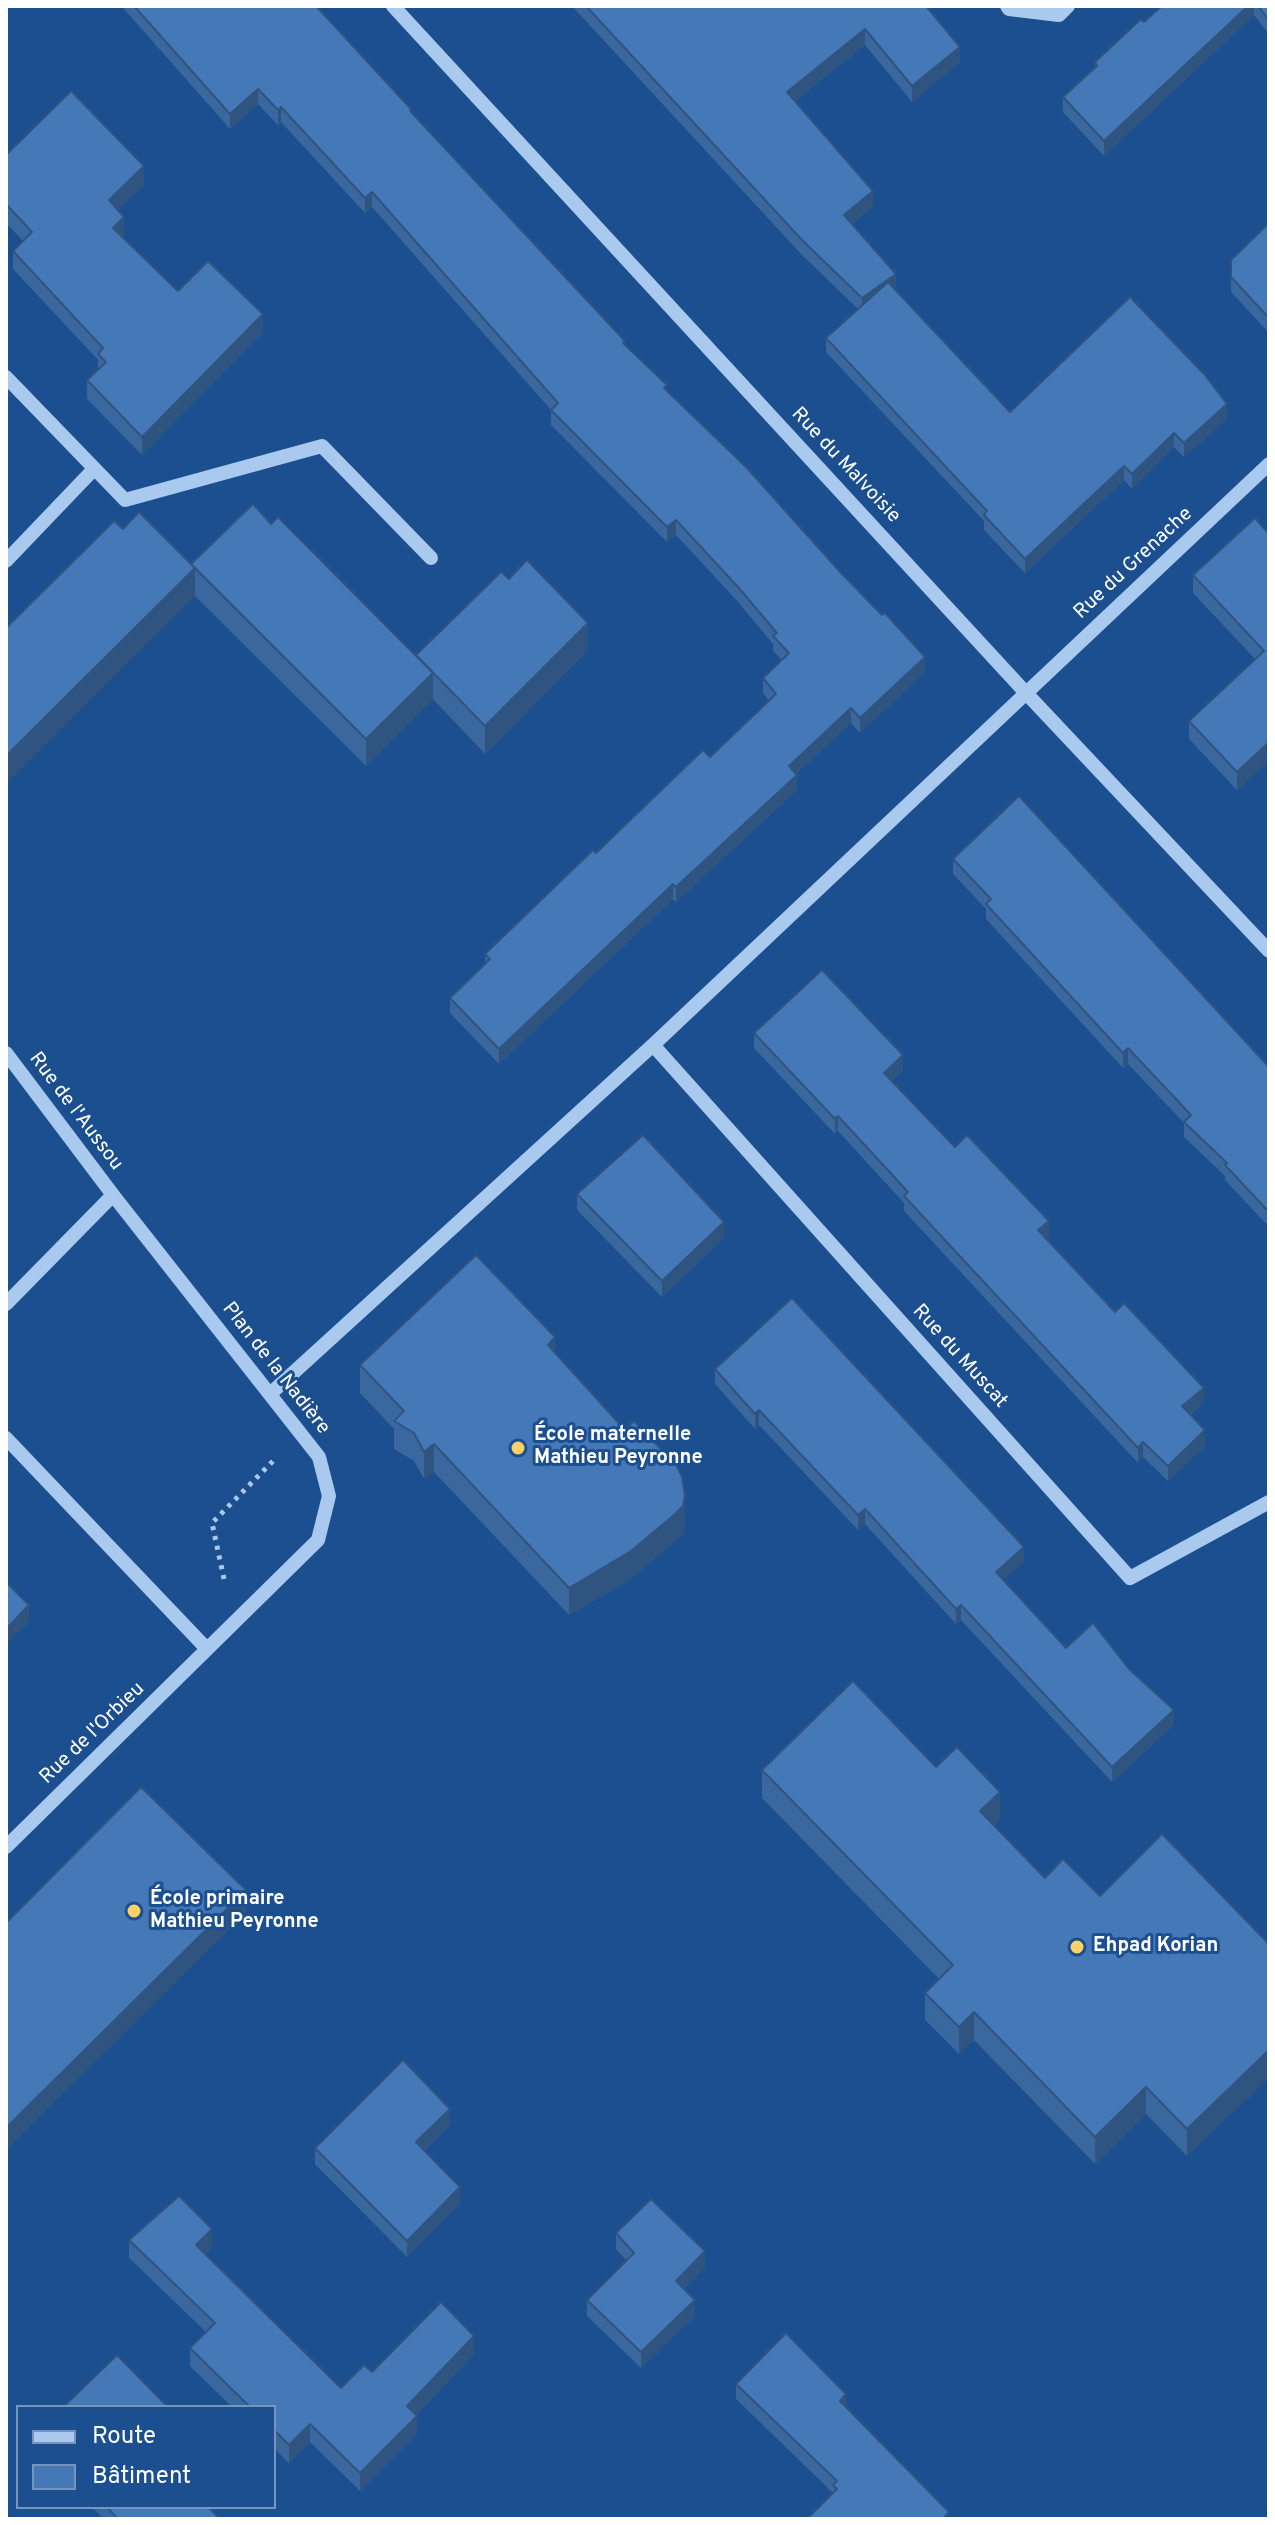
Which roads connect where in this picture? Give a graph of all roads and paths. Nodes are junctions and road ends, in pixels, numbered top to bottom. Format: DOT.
graph roads {
  1 [pos="393,6"];
  2 [pos="1007,6"];
  3 [pos="1068,6"];
  4 [pos="6,377"];
  5 [pos="1269,464"];
  6 [pos="94,469"];
  7 [pos="431,558"];
  8 [pos="6,561"];
  9 [pos="1026,693"];
  10 [pos="1269,951"];
  11 [pos="653,1045"];
  12 [pos="6,1053"];
  13 [pos="113,1195"];
  14 [pos="6,1304"];
  15 [pos="270,1394"];
  16 [pos="302,1435"];
  17 [pos="6,1438"];
  18 [pos="1269,1502"];
  19 [pos="240,1617"];
  20 [pos="207,1649"];
  21 [pos="6,1847"];
  1 -- 9 [label="street, Rue du Malvoisie"];
  2 -- 3 [label="street"];
  4 -- 6 [label="street"];
  5 -- 9 [label="street, Rue du Grenache"];
  6 -- 7 [label="street"];
  6 -- 8 [label="street"];
  9 -- 10 [label="street, Rue du Malvoisie"];
  9 -- 11 [label="street"];
  11 -- 15 [label="street"];
  11 -- 18 [label="street, Rue du Muscat"];
  12 -- 13 [label="street, Rue de l'Aussou"];
  13 -- 14 [label="street"];
  13 -- 15 [label="street, Plan de la Nadière"];
  15 -- 16 [label="street, Plan de la Nadière"];
  16 -- 19 [label="street, Plan de la Nadière"];
  16 -- 19 [label="path"];
  17 -- 20 [label="street"];
  19 -- 20 [label="street, Plan de la Nadière"];
  20 -- 21 [label="street, Rue de l'Orbieu"];
}
